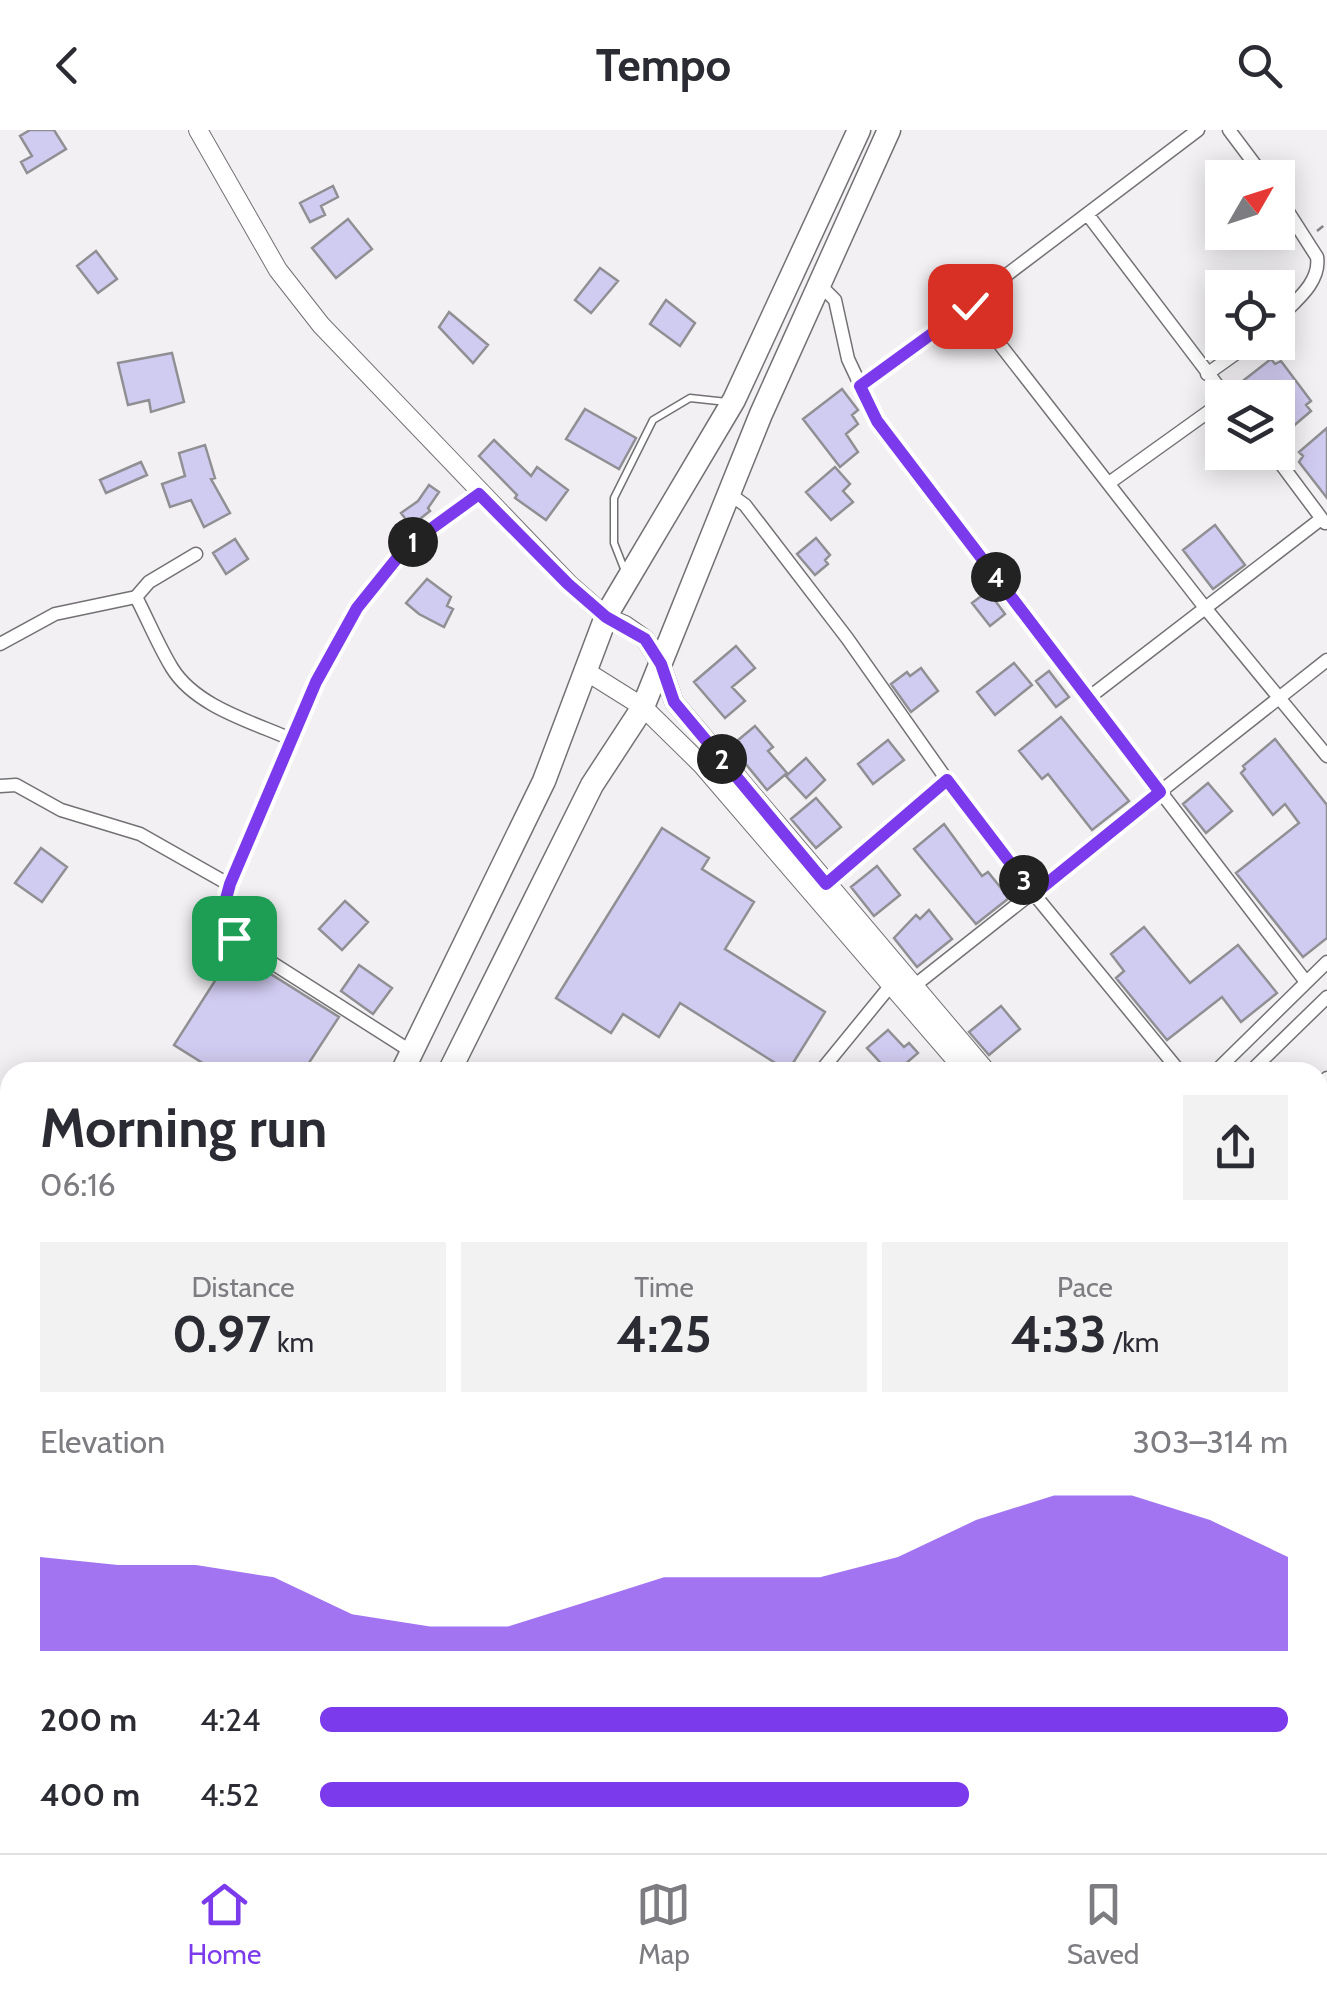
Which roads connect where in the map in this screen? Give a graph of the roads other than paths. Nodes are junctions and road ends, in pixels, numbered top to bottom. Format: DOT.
graph roads {
  1 [pos="198,130"];
  2 [pos="859,130"];
  3 [pos="889,130"];
  4 [pos="1229,130"];
  5 [pos="1192,132"];
  6 [pos="1252,160"];
  7 [pos="1088,215"];
  8 [pos="1295,221"];
  9 [pos="820,284"];
  10 [pos="1295,302"];
  11 [pos="970,306"];
  12 [pos="1227,360"];
  13 [pos="1207,374"];
  14 [pos="1211,380"];
  15 [pos="860,386"];
  16 [pos="732,402"];
  17 [pos="760,414"];
  18 [pos="1205,414"];
  19 [pos="1285,470"];
  20 [pos="1109,484"];
  21 [pos="479,494"];
  22 [pos="731,494"];
  23 [pos="1324,522"];
  24 [pos="196,554"];
  25 [pos="628,578"];
  26 [pos="136,597"];
  27 [pos="1206,609"];
  28 [pos="606,617"];
  29 [pos="0,644"];
  30 [pos="1327,660"];
  31 [pos="661,664"];
  32 [pos="584,670"];
  33 [pos="1279,698"];
  34 [pos="1087,699"];
  35 [pos="643,707"];
  36 [pos="292,740"];
  37 [pos="1327,756"];
  38 [pos="947,780"];
  39 [pos="0,786"];
  40 [pos="1160,792"];
  41 [pos="795,859"];
  42 [pos="230,884"];
  43 [pos="826,884"];
  44 [pos="1034,894"];
  45 [pos="1327,962"];
  46 [pos="1306,982"];
  47 [pos="891,985"];
  48 [pos="914,986"];
  49 [pos="1327,997"];
  50 [pos="407,1062"];
  51 [pos="454,1062"];
  52 [pos="828,1062"];
  53 [pos="957,1062"];
  54 [pos="979,1062"];
  55 [pos="1172,1062"];
  56 [pos="1225,1062"];
  57 [pos="1260,1062"];
  1 -- 21 [label="street"];
  2 -- 16 [label="highway"];
  3 -- 9 [label="highway"];
  4 -- 6 [label="street"];
  5 -- 7 [label="street"];
  7 -- 11 [label="street"];
  7 -- 13 [label="street"];
  8 -- 10 [label="street"];
  9 -- 15 [label="street"];
  9 -- 17 [label="highway"];
  11 -- 15 [label="street"];
  11 -- 20 [label="street"];
  12 -- 13 [label="street"];
  13 -- 14 [label="street"];
  15 -- 34 [label="street"];
  16 -- 17 [label="lane"];
  16 -- 25 [label="highway"];
  16 -- 25 [label="lane"];
  17 -- 22 [label="highway"];
  18 -- 20 [label="street"];
  19 -- 23 [label="street"];
  20 -- 27 [label="street"];
  21 -- 28 [label="street"];
  21 -- 36 [label="street"];
  22 -- 31 [label="highway"];
  22 -- 38 [label="street"];
  23 -- 27 [label="street"];
  24 -- 26 [label="street"];
  25 -- 28 [label="highway"];
  26 -- 29 [label="street"];
  26 -- 36 [label="street"];
  27 -- 33 [label="street"];
  27 -- 34 [label="street"];
  28 -- 31 [label="street"];
  28 -- 32 [label="highway"];
  30 -- 33 [label="street"];
  31 -- 35 [label="highway"];
  31 -- 41 [label="street"];
  32 -- 35 [label="street"];
  32 -- 50 [label="highway"];
  33 -- 37 [label="street"];
  33 -- 40 [label="street"];
  34 -- 40 [label="street"];
  35 -- 41 [label="street"];
  35 -- 51 [label="highway"];
  36 -- 42 [label="street"];
  38 -- 43 [label="street"];
  38 -- 44 [label="street"];
  39 -- 42 [label="street"];
  40 -- 44 [label="street"];
  40 -- 46 [label="street"];
  41 -- 43 [label="street"];
  41 -- 47 [label="street"];
  42 -- 50 [label="street"];
  43 -- 48 [label="street"];
  44 -- 48 [label="street"];
  44 -- 55 [label="street"];
  45 -- 46 [label="street"];
  46 -- 56 [label="street"];
  47 -- 52 [label="street"];
  47 -- 53 [label="street"];
  48 -- 54 [label="street"];
  49 -- 57 [label="street"];
}
